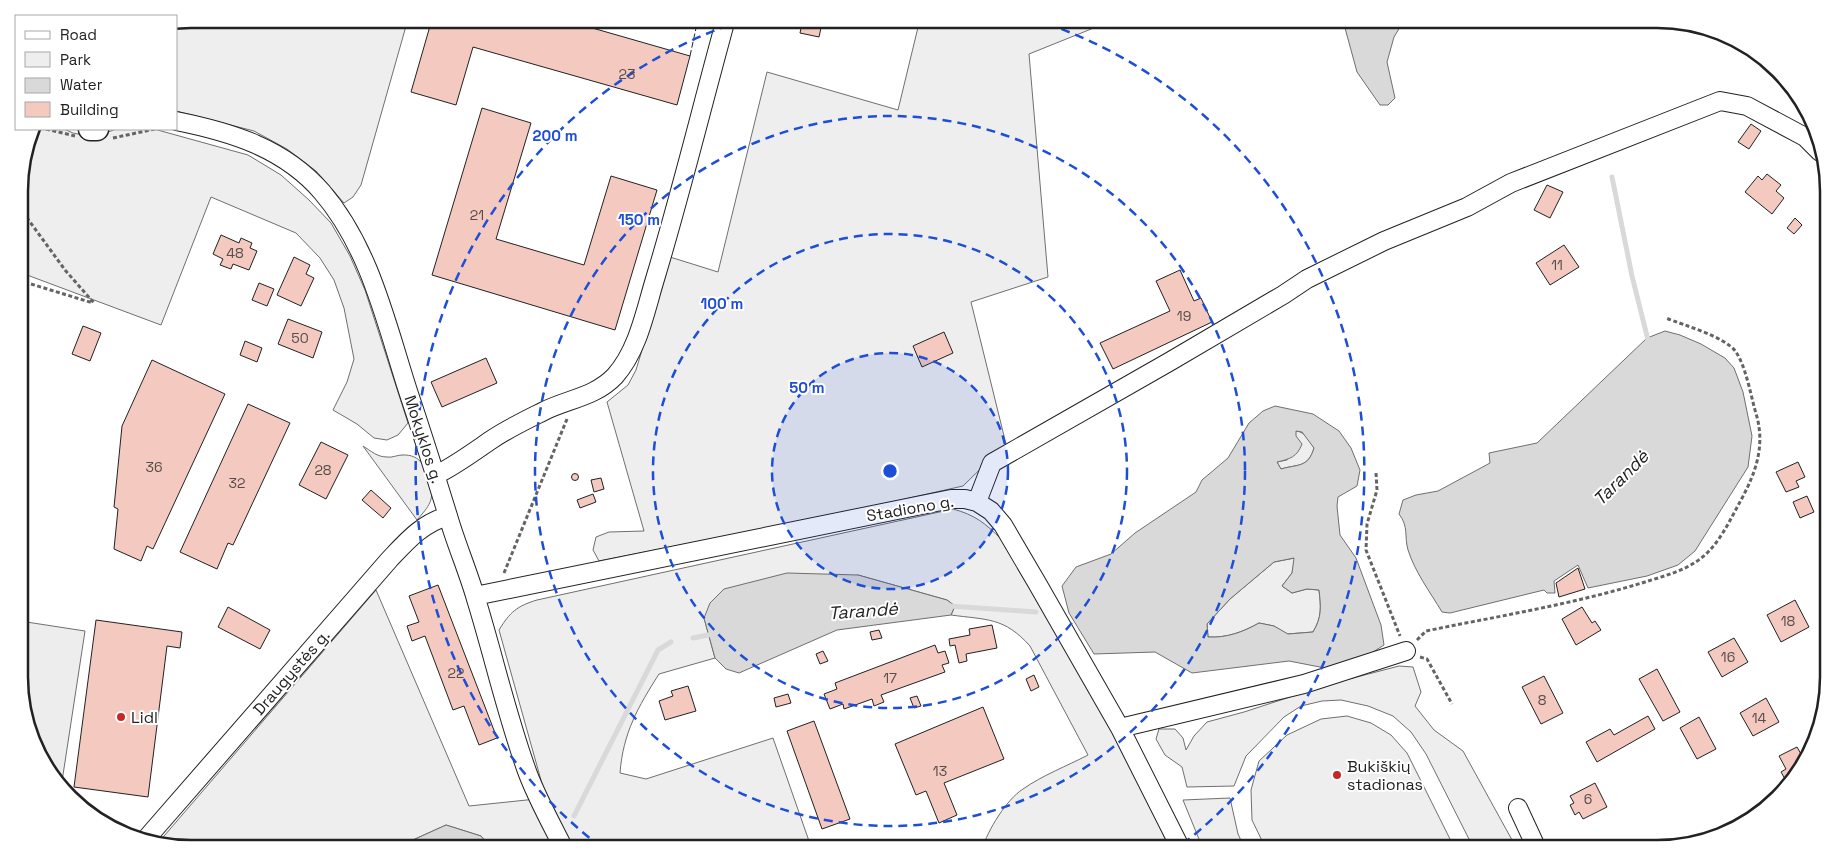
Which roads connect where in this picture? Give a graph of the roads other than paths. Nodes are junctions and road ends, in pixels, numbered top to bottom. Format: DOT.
graph roads {
  1 [pos="724,28"];
  2 [pos="178,121"];
  3 [pos="1813,145"];
  4 [pos="436,475"];
  5 [pos="977,502"];
  6 [pos="448,516"];
  7 [pos="475,596"];
  8 [pos="1406,651"];
  9 [pos="1120,728"];
  10 [pos="1518,808"];
  11 [pos="149,835"];
  12 [pos="560,840"];
  13 [pos="1176,840"];
  14 [pos="1533,840"];
  1 -- 4 [label="street"];
  2 -- 4 [label="street, Mokyklos g."];
  3 -- 5 [label="street"];
  4 -- 6 [label="street, Mokyklos g."];
  5 -- 7 [label="street, Stadiono g."];
  5 -- 9 [label="street, Stadiono g."];
  6 -- 7 [label="street, Mokyklos g."];
  6 -- 11 [label="street, Draugystės g."];
  7 -- 12 [label="street, Mokyklos g."];
  8 -- 9 [label="street"];
  9 -- 13 [label="street, Stadiono g."];
  10 -- 14 [label="street"];
}
